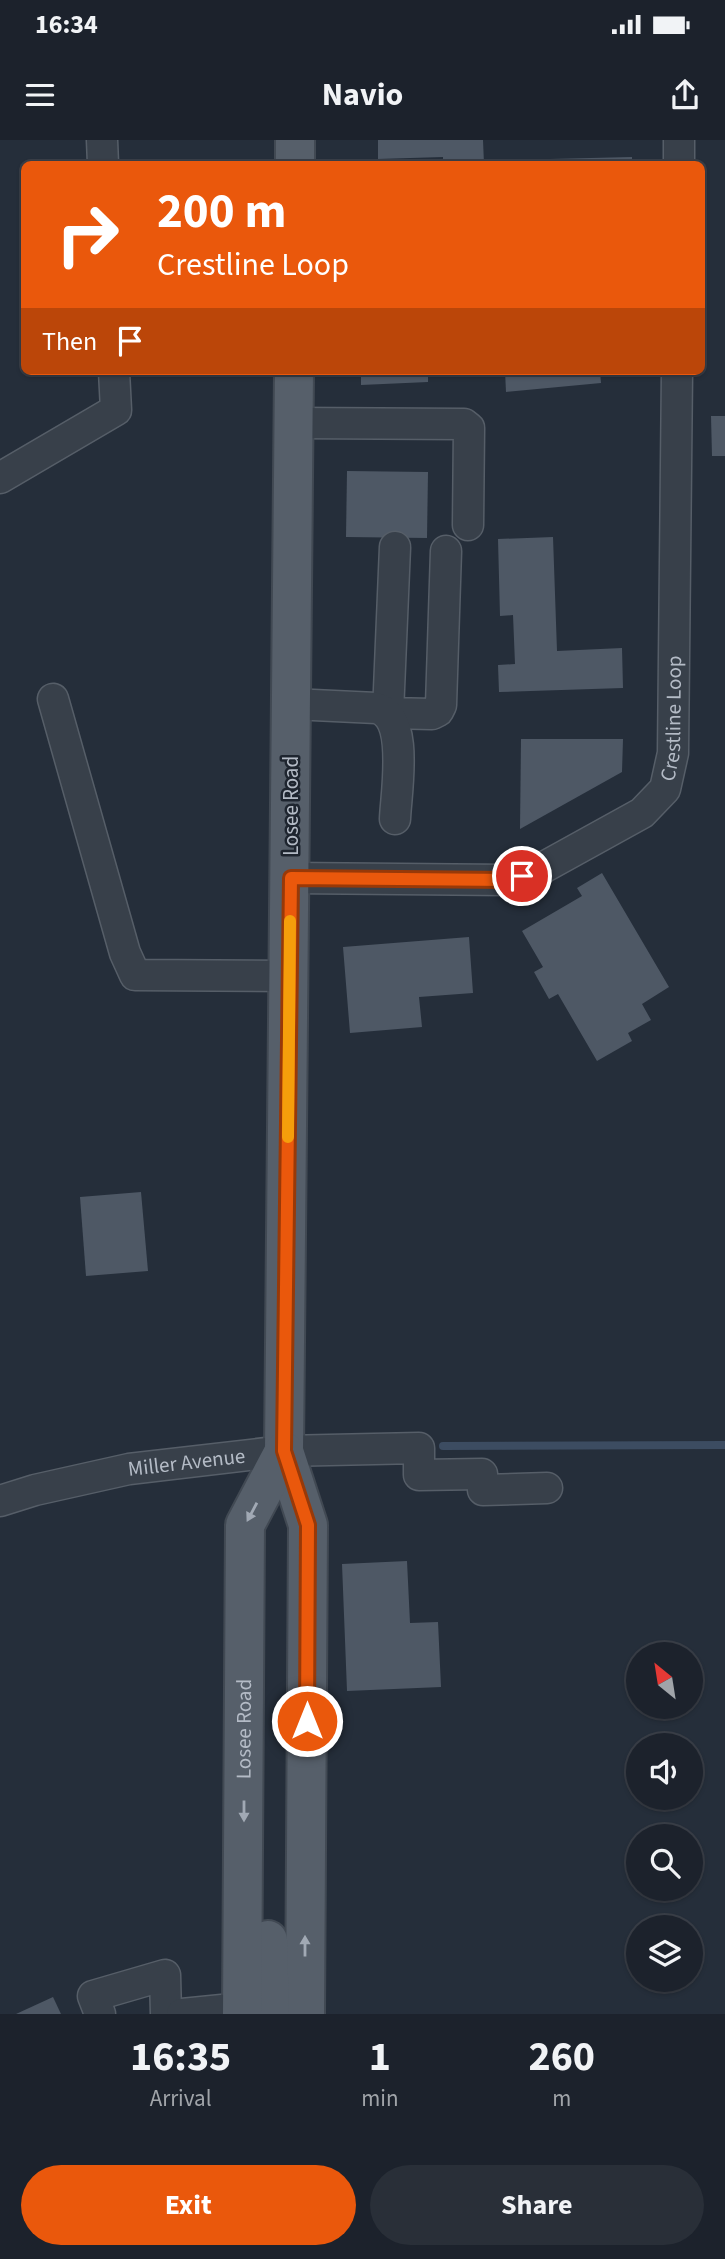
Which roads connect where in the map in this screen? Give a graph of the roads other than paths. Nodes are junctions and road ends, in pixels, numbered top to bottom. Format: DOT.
graph roads {
  1 [pos="102,140"];
  2 [pos="295,140"];
  3 [pos="679,140"];
  4 [pos="103,161"];
  5 [pos="295,161"];
  6 [pos="678,161"];
  7 [pos="114,375"];
  8 [pos="294,375"];
  9 [pos="677,375"];
  10 [pos="294,423"];
  11 [pos="0,478"];
  12 [pos="468,525"];
  13 [pos="395,547"];
  14 [pos="446,551"];
  15 [pos="53,699"];
  16 [pos="292,704"];
  17 [pos="388,713"];
  18 [pos="395,819"];
  19 [pos="291,878"];
  20 [pos="290,976"];
  21 [pos="284,1451"];
  22 [pos="547,1488"];
  23 [pos="0,1501"];
  24 [pos="251,2012"];
  25 [pos="100,2014"];
  26 [pos="166,2014"];
  27 [pos="182,2014"];
  28 [pos="304,2014"];
  1 -- 4 [label="street"];
  2 -- 5 [label="main road"];
  3 -- 6 [label="street"];
  7 -- 11 [label="street"];
  8 -- 10 [label="main road, Losee Road"];
  9 -- 19 [label="street, Crestline Loop"];
  10 -- 12 [label="street"];
  10 -- 16 [label="main road, Losee Road"];
  13 -- 17 [label="street"];
  14 -- 17 [label="street"];
  15 -- 20 [label="street"];
  16 -- 17 [label="street"];
  16 -- 19 [label="main road, Losee Road"];
  17 -- 18 [label="street"];
  19 -- 20 [label="main road, Losee Road"];
  20 -- 21 [label="main road, Losee Road"];
  21 -- 22 [label="street, Miller Avenue"];
  21 -- 23 [label="street, Miller Avenue"];
  21 -- 24 [label="main road, Losee Road, one-way"];
  28 -- 21 [label="main road, Losee Road, one-way"];
  24 -- 27 [label="street"];
  25 -- 26 [label="street"];
}
